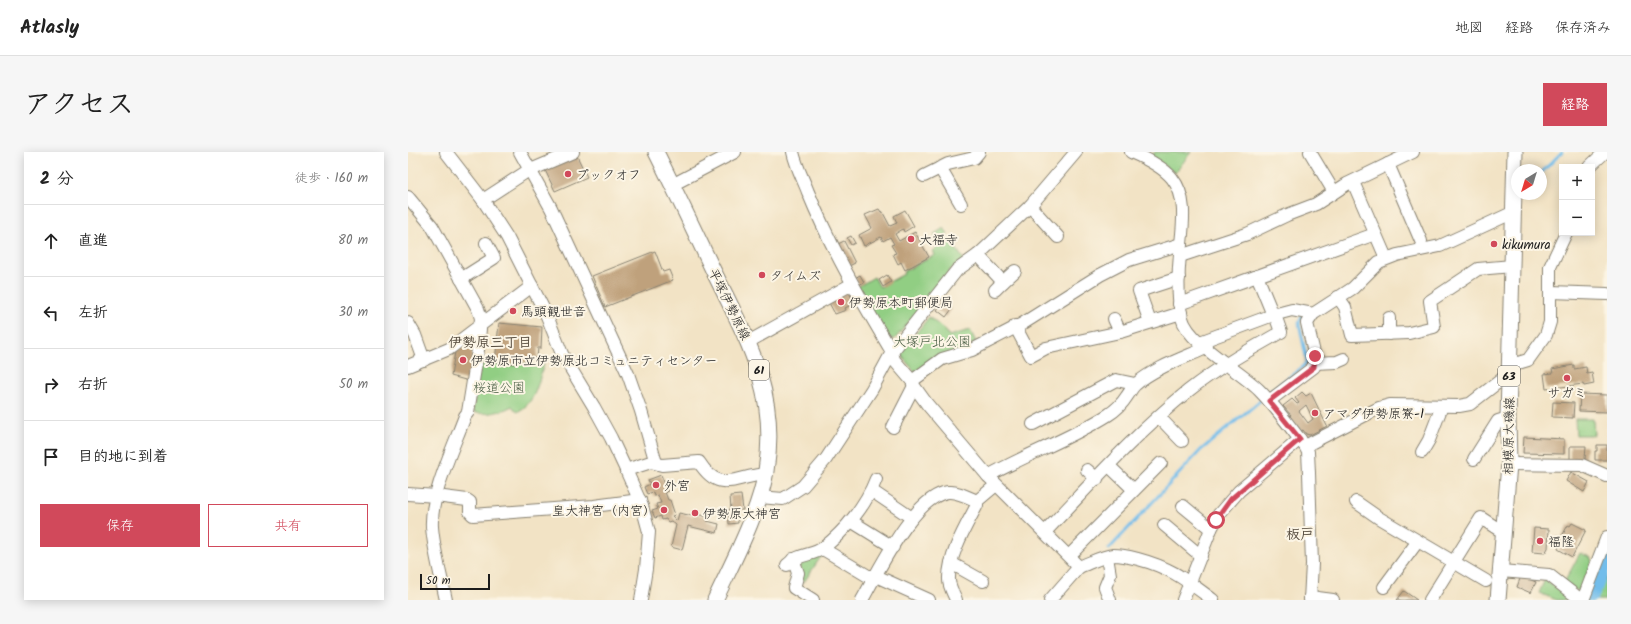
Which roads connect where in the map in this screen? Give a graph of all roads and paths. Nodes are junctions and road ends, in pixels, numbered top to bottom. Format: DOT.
graph roads {
  1 [pos="446,152"];
  2 [pos="520,152"];
  3 [pos="573,152"];
  4 [pos="656,152"];
  5 [pos="735,152"];
  6 [pos="792,152"];
  7 [pos="979,152"];
  8 [pos="1131,152"];
  9 [pos="1310,152"];
  10 [pos="1413,152"];
  11 [pos="1515,152"];
  12 [pos="1605,152"];
  13 [pos="1070,153"];
  14 [pos="1388,164"];
  15 [pos="1593,164"];
  16 [pos="940,168"];
  17 [pos="530,170"];
  18 [pos="924,176"];
  19 [pos="1353,182"];
  20 [pos="672,185"];
  21 [pos="1334,192"];
  22 [pos="408,197"];
  23 [pos="483,200"];
  24 [pos="961,204"];
  25 [pos="1030,206"];
  26 [pos="1514,212"];
  27 [pos="1420,233"];
  28 [pos="1375,234"];
  29 [pos="1565,236"];
  30 [pos="1058,238"];
  31 [pos="490,247"];
  32 [pos="1180,250"];
  33 [pos="978,255"];
  34 [pos="1386,258"];
  35 [pos="1512,266"];
  36 [pos="1015,271"];
  37 [pos="1257,276"];
  38 [pos="1179,278"];
  39 [pos="461,279"];
  40 [pos="852,284"];
  41 [pos="532,286"];
  42 [pos="1551,292"];
  43 [pos="1607,294"];
  44 [pos="1338,297"];
  45 [pos="1180,308"];
  46 [pos="1313,314"];
  47 [pos="1274,315"];
  48 [pos="1389,318"];
  49 [pos="1114,319"];
  50 [pos="1150,322"];
  51 [pos="408,323"];
  52 [pos="480,326"];
  53 [pos="1015,326"];
  54 [pos="1120,332"];
  55 [pos="1389,334"];
  56 [pos="748,342"];
  57 [pos="1203,345"];
  58 [pos="892,352"];
  59 [pos="1031,356"];
  60 [pos="1344,358"];
  61 [pos="424,360"];
  62 [pos="1227,363"];
  63 [pos="1314,363"];
  64 [pos="408,366"];
  65 [pos="1037,367"];
  66 [pos="1510,373"];
  67 [pos="913,383"];
  68 [pos="1135,384"];
  69 [pos="1269,401"];
  70 [pos="1442,406"];
  71 [pos="1159,417"];
  72 [pos="1508,418"];
  73 [pos="1033,424"];
  74 [pos="893,427"];
  75 [pos="1182,441"];
  76 [pos="1302,442"];
  77 [pos="1422,452"];
  78 [pos="1474,459"];
  79 [pos="656,462"];
  80 [pos="1160,463"];
  81 [pos="1508,464"];
  82 [pos="1109,466"];
  83 [pos="626,470"];
  84 [pos="1087,470"];
  85 [pos="766,474"];
  86 [pos="1607,476"];
  87 [pos="1097,479"];
  88 [pos="992,481"];
  89 [pos="1134,490"];
  90 [pos="408,494"];
  91 [pos="436,496"];
  92 [pos="760,497"];
  93 [pos="640,500"];
  94 [pos="977,501"];
  95 [pos="1356,502"];
  96 [pos="1188,508"];
  97 [pos="912,518"];
  98 [pos="851,520"];
  99 [pos="1165,528"];
  100 [pos="1504,528"];
  101 [pos="1211,529"];
  102 [pos="1044,532"];
  103 [pos="1607,538"];
  104 [pos="1418,541"];
  105 [pos="893,548"];
  106 [pos="823,549"];
  107 [pos="1069,556"];
  108 [pos="1107,556"];
  109 [pos="1200,556"];
  110 [pos="951,563"];
  111 [pos="1454,563"];
  112 [pos="1079,567"];
  113 [pos="1501,571"];
  114 [pos="876,576"];
  115 [pos="983,581"];
  116 [pos="1486,581"];
  117 [pos="1190,582"];
  118 [pos="1384,587"];
  119 [pos="1310,598"];
  120 [pos="446,600"];
  121 [pos="641,600"];
  122 [pos="715,600"];
  123 [pos="813,600"];
  124 [pos="862,600"];
  125 [pos="929,600"];
  126 [pos="956,600"];
  127 [pos="1050,600"];
  128 [pos="1110,600"];
  129 [pos="1183,600"];
  130 [pos="1213,600"];
  131 [pos="1333,600"];
  132 [pos="1430,600"];
  133 [pos="1498,600"];
  134 [pos="1582,600"];
  1 -- 23 [label="street"];
  2 -- 17 [label="street"];
  3 -- 17 [label="street"];
  4 -- 20 [label="main road, 平塚伊勢原線 / 61"];
  5 -- 20 [label="street"];
  6 -- 40 [label="street"];
  7 -- 16 [label="street"];
  8 -- 32 [label="street"];
  9 -- 21 [label="street"];
  10 -- 14 [label="street"];
  11 -- 26 [label="main road, 相模原大磯線 / 63"];
  12 -- 15 [label="street"];
  13 -- 25 [label="street"];
  14 -- 19 [label="street"];
  14 -- 27 [label="street"];
  16 -- 18 [label="street"];
  16 -- 24 [label="street"];
  17 -- 23 [label="street"];
  17 -- 79 [label="street"];
  19 -- 21 [label="street"];
  19 -- 28 [label="street"];
  20 -- 56 [label="main road, 平塚伊勢原線 / 61"];
  21 -- 32 [label="street"];
  22 -- 39 [label="street"];
  23 -- 41 [label="street"];
  25 -- 30 [label="street"];
  25 -- 33 [label="street"];
  26 -- 34 [label="street"];
  26 -- 35 [label="main road, 相模原大磯線 / 63"];
  28 -- 34 [label="street"];
  28 -- 37 [label="street"];
  29 -- 42 [label="street"];
  31 -- 39 [label="street"];
  32 -- 38 [label="street"];
  32 -- 53 [label="street"];
  33 -- 36 [label="street"];
  33 -- 58 [label="street"];
  34 -- 44 [label="street"];
  35 -- 55 [label="street"];
  35 -- 66 [label="main road, 相模原大磯線 / 63"];
  37 -- 45 [label="street"];
  37 -- 47 [label="street"];
  38 -- 45 [label="street"];
  38 -- 50 [label="street"];
  39 -- 52 [label="street"];
  40 -- 56 [label="street"];
  40 -- 58 [label="street"];
  41 -- 52 [label="street"];
  41 -- 83 [label="street"];
  42 -- 43 [label="street"];
  42 -- 66 [label="street"];
  44 -- 46 [label="street"];
  44 -- 55 [label="street"];
  45 -- 50 [label="street"];
  45 -- 57 [label="street"];
  46 -- 47 [label="street"];
  46 -- 63 [label="street"];
  47 -- 57 [label="street"];
  47 -- 62 [label="street"];
  48 -- 55 [label="street"];
  49 -- 54 [label="street"];
  50 -- 54 [label="street"];
  51 -- 61 [label="street"];
  52 -- 61 [label="street"];
  52 -- 91 [label="street"];
  53 -- 59 [label="street"];
  53 -- 67 [label="street"];
  54 -- 59 [label="street"];
  56 -- 85 [label="main road, 平塚伊勢原線 / 61"];
  57 -- 62 [label="street"];
  57 -- 68 [label="street"];
  58 -- 67 [label="street"];
  58 -- 92 [label="street"];
  59 -- 65 [label="street"];
  60 -- 63 [label="street"];
  61 -- 64 [label="street"];
  62 -- 69 [label="street"];
  62 -- 71 [label="street"];
  63 -- 69 [label="street"];
  66 -- 70 [label="street"];
  66 -- 72 [label="main road, 相模原大磯線 / 63"];
  67 -- 74 [label="street"];
  67 -- 88 [label="street"];
  68 -- 73 [label="street"];
  68 -- 88 [label="street"];
  69 -- 76 [label="street"];
  70 -- 76 [label="street"];
  70 -- 77 [label="street"];
  71 -- 75 [label="street"];
  71 -- 82 [label="street"];
  72 -- 78 [label="street"];
  72 -- 81 [label="main road, 相模原大磯線 / 63"];
  76 -- 101 [label="street"];
  76 -- 119 [label="street"];
  79 -- 83 [label="street"];
  79 -- 85 [label="street"];
  80 -- 89 [label="street"];
  81 -- 86 [label="street"];
  81 -- 100 [label="main road, 相模原大磯線 / 63"];
  82 -- 87 [label="street"];
  82 -- 89 [label="street"];
  83 -- 93 [label="street"];
  84 -- 87 [label="street"];
  85 -- 92 [label="main road, 平塚伊勢原線 / 61"];
  87 -- 102 [label="street"];
  88 -- 94 [label="street"];
  88 -- 102 [label="street"];
  89 -- 107 [label="street"];
  90 -- 91 [label="street"];
  91 -- 93 [label="street"];
  91 -- 120 [label="street"];
  92 -- 122 [label="main road, 平塚伊勢原線 / 61"];
  93 -- 121 [label="street"];
  94 -- 97 [label="street"];
  94 -- 110 [label="street"];
  95 -- 104 [label="street"];
  96 -- 101 [label="street"];
  97 -- 98 [label="street"];
  97 -- 105 [label="street"];
  98 -- 105 [label="street"];
  98 -- 106 [label="street"];
  99 -- 109 [label="street"];
  100 -- 111 [label="street"];
  100 -- 113 [label="main road, 相模原大磯線 / 63"];
  101 -- 109 [label="street"];
  102 -- 107 [label="street"];
  103 -- 134 [label="street"];
  104 -- 111 [label="street"];
  104 -- 118 [label="street"];
  105 -- 114 [label="street"];
  106 -- 114 [label="street"];
  106 -- 123 [label="street"];
  107 -- 112 [label="street"];
  108 -- 112 [label="street"];
  108 -- 117 [label="street"];
  108 -- 128 [label="street"];
  109 -- 117 [label="street"];
  110 -- 115 [label="street"];
  110 -- 126 [label="street"];
  111 -- 116 [label="street"];
  111 -- 132 [label="street"];
  112 -- 127 [label="street"];
  113 -- 133 [label="main road, 相模原大磯線 / 63"];
  113 -- 134 [label="street"];
  114 -- 124 [label="street"];
  114 -- 125 [label="street"];
  117 -- 129 [label="street"];
  117 -- 130 [label="street"];
  119 -- 131 [label="street"];
}
